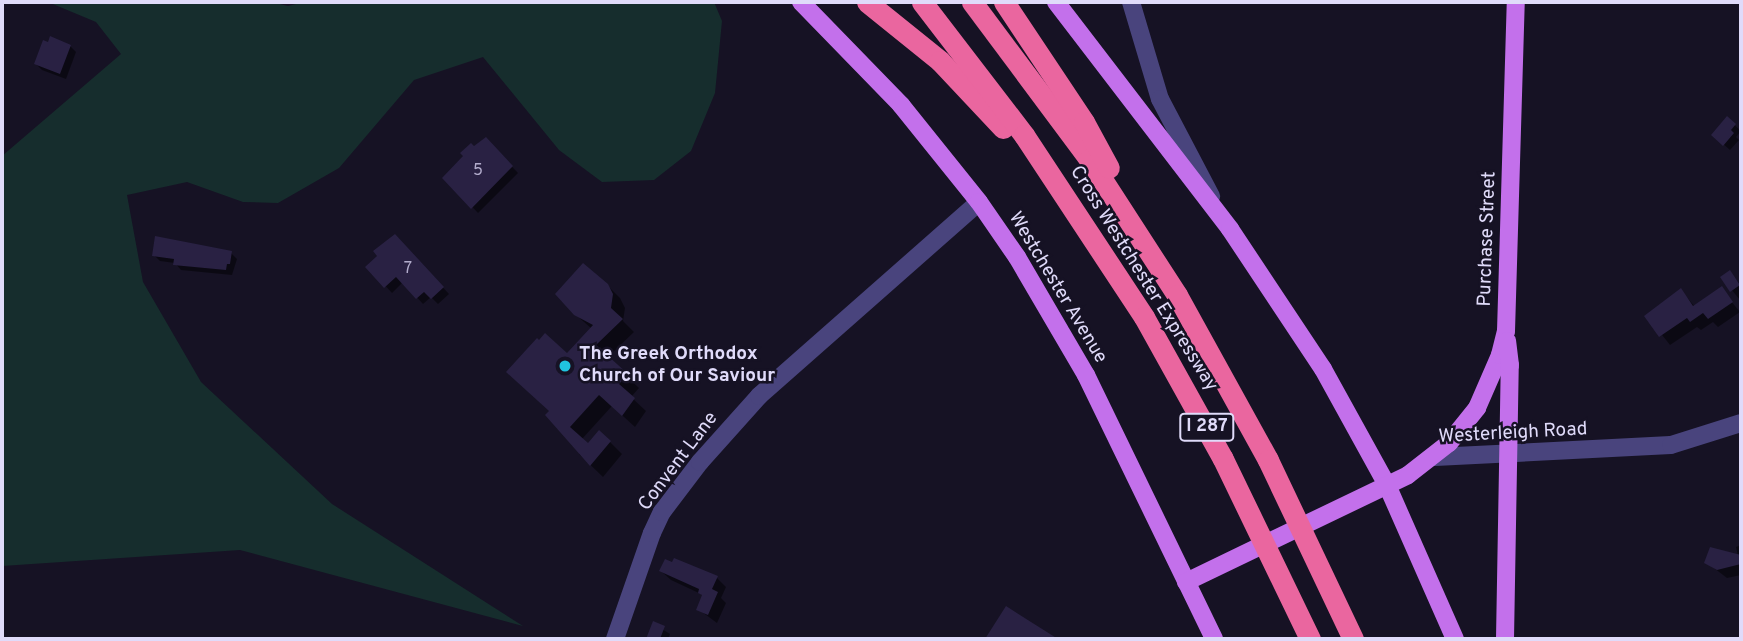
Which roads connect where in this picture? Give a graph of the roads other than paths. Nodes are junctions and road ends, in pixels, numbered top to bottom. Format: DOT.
graph roads {
  1 [pos="801,2"];
  2 [pos="867,2"];
  3 [pos="922,2"];
  4 [pos="972,2"];
  5 [pos="1004,2"];
  6 [pos="1056,2"];
  7 [pos="1130,2"];
  8 [pos="1516,2"];
  9 [pos="979,202"];
  10 [pos="1086,225"];
  11 [pos="1230,229"];
  12 [pos="1148,249"];
  13 [pos="1506,331"];
  14 [pos="1741,423"];
  15 [pos="1508,454"];
  16 [pos="1435,457"];
  17 [pos="1387,485"];
  18 [pos="1186,582"];
  19 [pos="615,639"];
  20 [pos="1214,639"];
  21 [pos="1310,639"];
  22 [pos="1353,639"];
  23 [pos="1455,639"];
  24 [pos="1505,639"];
  1 -- 9 [label="main road, Westchester Avenue"];
  2 -- 10 [label="highway"];
  3 -- 10 [label="highway, Cross Westchester Expressway / I 287"];
  4 -- 12 [label="highway, Cross Westchester Expressway / I 287"];
  5 -- 12 [label="highway"];
  6 -- 11 [label="main road"];
  7 -- 11 [label="street"];
  8 -- 13 [label="main road, Purchase Street"];
  9 -- 18 [label="main road, Westchester Avenue"];
  9 -- 19 [label="street, Convent Lane"];
  10 -- 21 [label="highway, Cross Westchester Expressway / I 287"];
  11 -- 17 [label="main road"];
  12 -- 22 [label="highway, Cross Westchester Expressway / I 287"];
  13 -- 15 [label="main road"];
  13 -- 16 [label="main road, Purchase Street"];
  14 -- 15 [label="street, Westerleigh Road"];
  15 -- 16 [label="street, Westerleigh Road"];
  15 -- 24 [label="main road"];
  16 -- 17 [label="main road, Westerleigh Road"];
  17 -- 18 [label="main road, Westerleigh Road"];
  17 -- 23 [label="main road"];
  18 -- 20 [label="main road, Westchester Avenue"];
}
